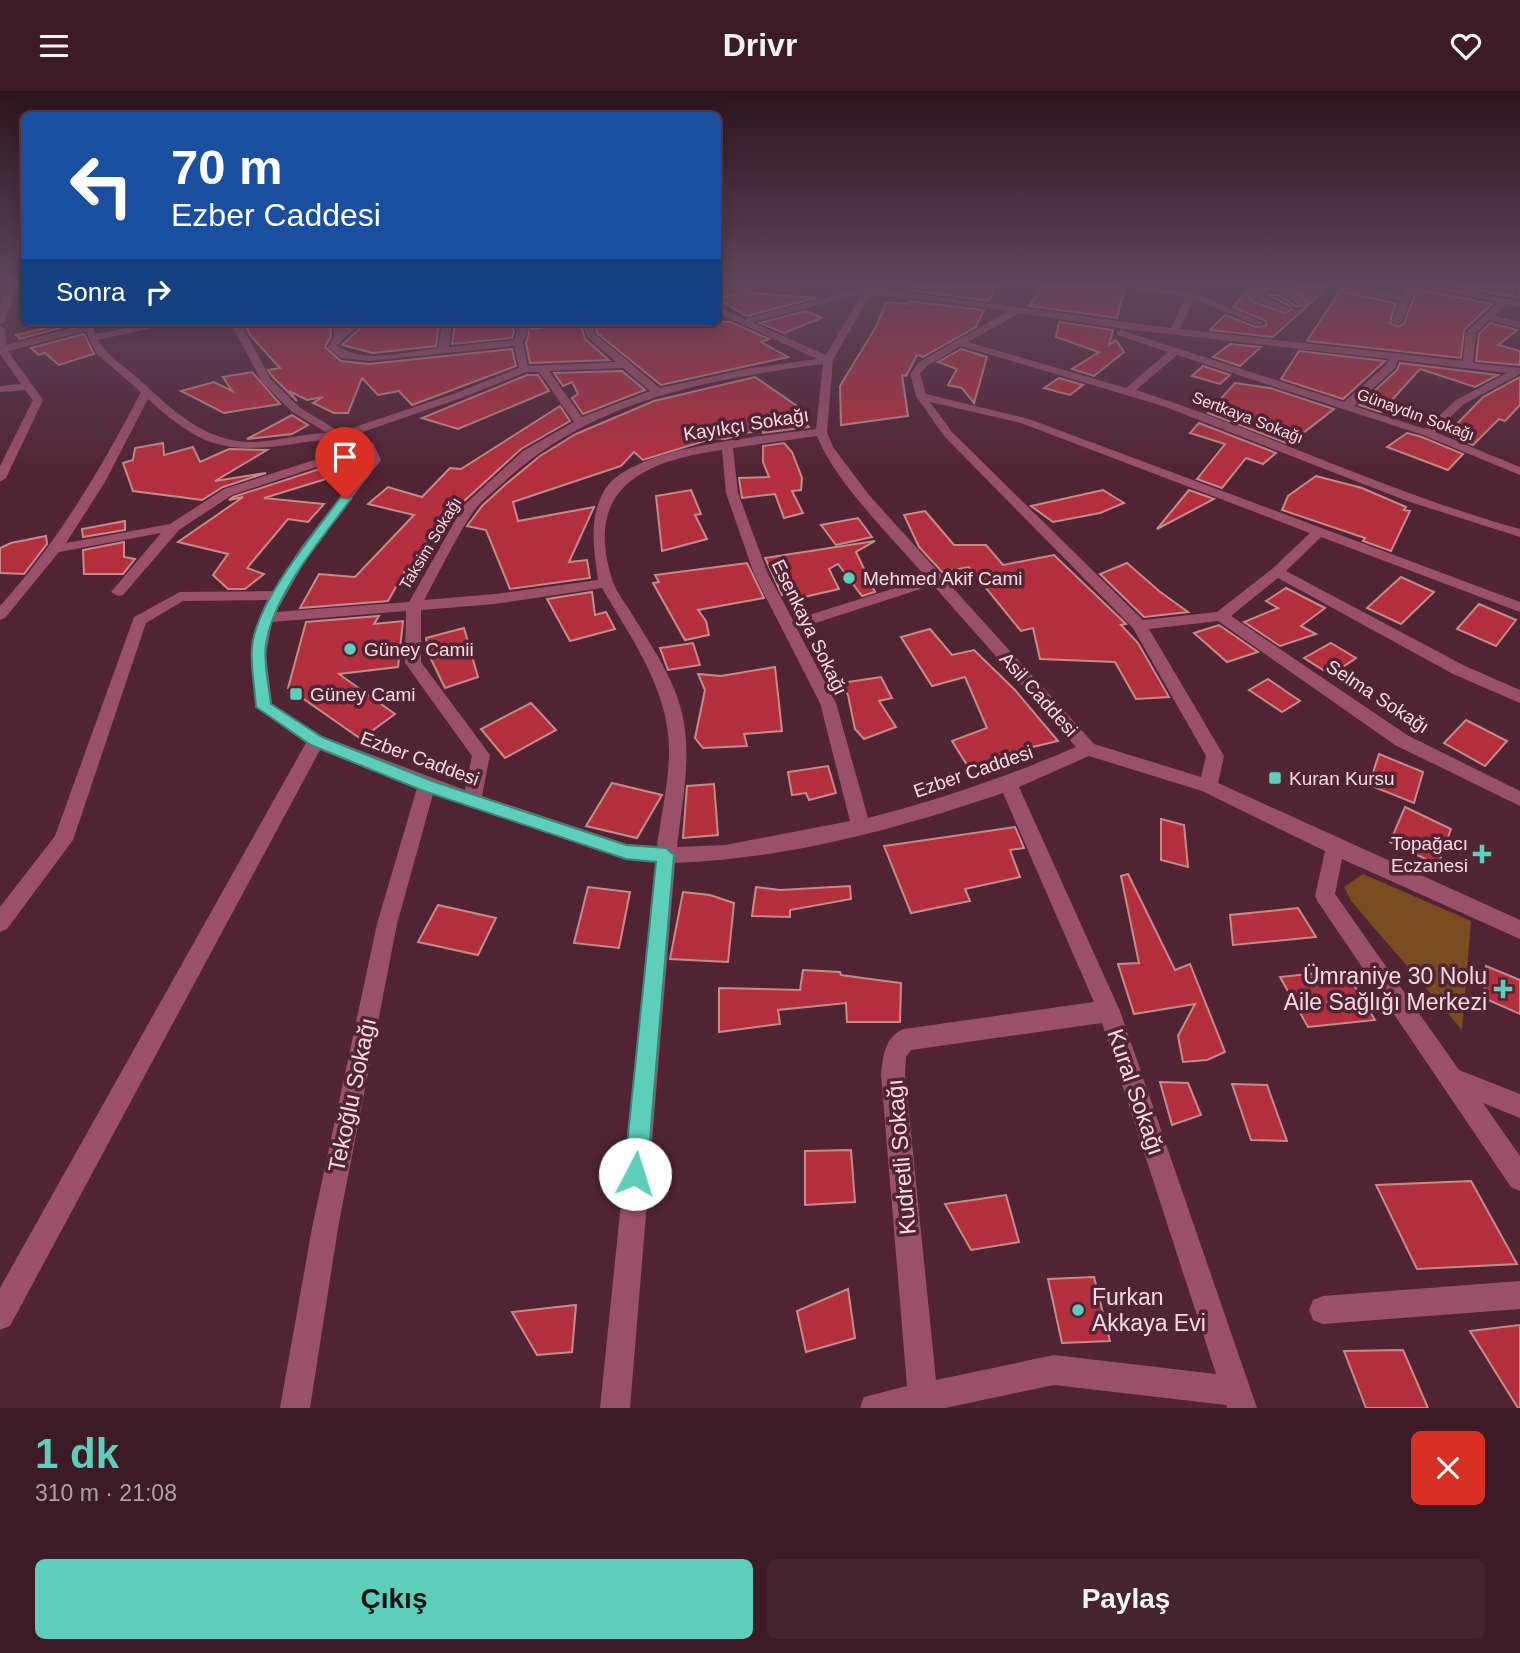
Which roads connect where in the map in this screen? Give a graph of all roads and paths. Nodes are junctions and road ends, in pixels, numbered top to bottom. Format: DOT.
graph roads {
  1 [pos="94,347"];
  2 [pos="249,347"];
  3 [pos="334,347"];
  4 [pos="443,347"];
  5 [pos="476,347"];
  6 [pos="519,347"];
  7 [pos="605,347"];
  8 [pos="800,347"];
  9 [pos="835,347"];
  10 [pos="952,347"];
  11 [pos="976,347"];
  12 [pos="1168,347"];
  13 [pos="1325,347"];
  14 [pos="1470,347"];
  15 [pos="1,350"];
  16 [pos="1176,350"];
  17 [pos="443,351"];
  18 [pos="1395,356"];
  19 [pos="828,360"];
  20 [pos="1468,364"];
  21 [pos="625,365"];
  22 [pos="523,369"];
  23 [pos="542,369"];
  24 [pos="1519,371"];
  25 [pos="28,386"];
  26 [pos="0,389"];
  27 [pos="1130,390"];
  28 [pos="146,392"];
  29 [pos="658,392"];
  30 [pos="920,397"];
  31 [pos="1347,406"];
  32 [pos="580,423"];
  33 [pos="821,432"];
  34 [pos="1427,433"];
  35 [pos="339,436"];
  36 [pos="727,445"];
  37 [pos="369,446"];
  38 [pos="1520,471"];
  39 [pos="0,478"];
  40 [pos="173,527"];
  41 [pos="1317,533"];
  42 [pos="1520,533"];
  43 [pos="59,548"];
  44 [pos="1277,572"];
  45 [pos="937,579"];
  46 [pos="606,583"];
  47 [pos="118,592"];
  48 [pos="279,595"];
  49 [pos="414,605"];
  50 [pos="1519,607"];
  51 [pos="0,615"];
  52 [pos="1221,616"];
  53 [pos="267,618"];
  54 [pos="1139,625"];
  55 [pos="791,626"];
  56 [pos="1520,697"];
  57 [pos="316,741"];
  58 [pos="1088,749"];
  59 [pos="1007,784"];
  60 [pos="427,785"];
  61 [pos="1208,786"];
  62 [pos="1520,799"];
  63 [pos="472,800"];
  64 [pos="861,827"];
  65 [pos="1335,848"];
  66 [pos="666,855"];
  67 [pos="0,923"];
  68 [pos="1520,930"];
  69 [pos="1109,1011"];
  70 [pos="1452,1079"];
  71 [pos="1520,1106"];
  72 [pos="1520,1178"];
  73 [pos="1520,1295"];
  74 [pos="1323,1310"];
  75 [pos="0,1316"];
  76 [pos="923,1398"];
  77 [pos="1239,1400"];
  78 [pos="295,1408"];
  79 [pos="615,1408"];
  80 [pos="875,1408"];
  1 -- 28 [label="street"];
  2 -- 35 [label="street"];
  3 -- 17 [label="street"];
  4 -- 17 [label="street"];
  5 -- 17 [label="street"];
  6 -- 22 [label="street"];
  7 -- 21 [label="street"];
  8 -- 19 [label="street"];
  9 -- 19 [label="street"];
  10 -- 30 [label="street"];
  11 -- 27 [label="street, Sertkaya Sokağı"];
  12 -- 16 [label="street, Günaydın Sokağı"];
  13 -- 18 [label="street"];
  14 -- 20 [label="street"];
  15 -- 25 [label="street"];
  16 -- 27 [label="street"];
  16 -- 31 [label="street, Günaydın Sokağı"];
  18 -- 20 [label="street"];
  18 -- 31 [label="street"];
  19 -- 29 [label="street, Taksim Sokağı"];
  19 -- 33 [label="street"];
  20 -- 24 [label="street"];
  21 -- 23 [label="street"];
  21 -- 29 [label="street"];
  22 -- 23 [label="street"];
  22 -- 35 [label="street"];
  23 -- 32 [label="street"];
  24 -- 34 [label="street"];
  25 -- 26 [label="street"];
  25 -- 39 [label="street"];
  27 -- 42 [label="street, Sertkaya Sokağı"];
  28 -- 35 [label="street"];
  28 -- 43 [label="street"];
  29 -- 32 [label="street, Taksim Sokağı"];
  30 -- 41 [label="street"];
  30 -- 54 [label="street"];
  31 -- 34 [label="street, Günaydın Sokağı"];
  32 -- 49 [label="street, Taksim Sokağı"];
  33 -- 36 [label="street, Kayıkçı Sokağı"];
  33 -- 45 [label="street, Asil Caddesi"];
  34 -- 38 [label="street, Günaydın Sokağı"];
  35 -- 37 [label="street"];
  36 -- 46 [label="street, Kayıkçı Sokağı"];
  36 -- 55 [label="street, Esenkaya Sokağı"];
  37 -- 40 [label="street"];
  37 -- 48 [label="street, Ezber Caddesi"];
  40 -- 43 [label="street"];
  40 -- 47 [label="street"];
  41 -- 44 [label="street"];
  41 -- 50 [label="street"];
  43 -- 51 [label="street"];
  44 -- 52 [label="street"];
  44 -- 56 [label="street"];
  45 -- 55 [label="street"];
  45 -- 58 [label="street, Asil Caddesi"];
  46 -- 49 [label="street"];
  46 -- 66 [label="street, Kayıkçı Sokağı"];
  48 -- 53 [label="street, Ezber Caddesi"];
  48 -- 67 [label="street"];
  49 -- 53 [label="street"];
  49 -- 63 [label="street, Taksim Sokağı"];
  52 -- 54 [label="street"];
  52 -- 62 [label="street, Selma Sokağı"];
  53 -- 57 [label="street, Ezber Caddesi"];
  54 -- 61 [label="street"];
  55 -- 64 [label="street, Esenkaya Sokağı"];
  57 -- 60 [label="street, Ezber Caddesi"];
  57 -- 75 [label="street"];
  58 -- 59 [label="street, Ezber Caddesi"];
  58 -- 61 [label="street, Asil Caddesi"];
  59 -- 64 [label="street, Ezber Caddesi"];
  59 -- 69 [label="street, Kural Sokağı"];
  60 -- 63 [label="street, Ezber Caddesi"];
  60 -- 78 [label="street, Tekoğlu Sokağı"];
  61 -- 65 [label="street, Asil Caddesi"];
  63 -- 66 [label="street, Ezber Caddesi"];
  64 -- 66 [label="street, Ezber Caddesi"];
  65 -- 68 [label="street, Asil Caddesi"];
  65 -- 70 [label="street"];
  66 -- 79 [label="street, Kayıkçı Sokağı"];
  69 -- 76 [label="street, Kudretli Sokağı"];
  69 -- 77 [label="street, Kural Sokağı"];
  70 -- 71 [label="street"];
  70 -- 72 [label="street"];
  73 -- 74 [label="street"];
  76 -- 77 [label="street"];
  76 -- 80 [label="street"];
}
